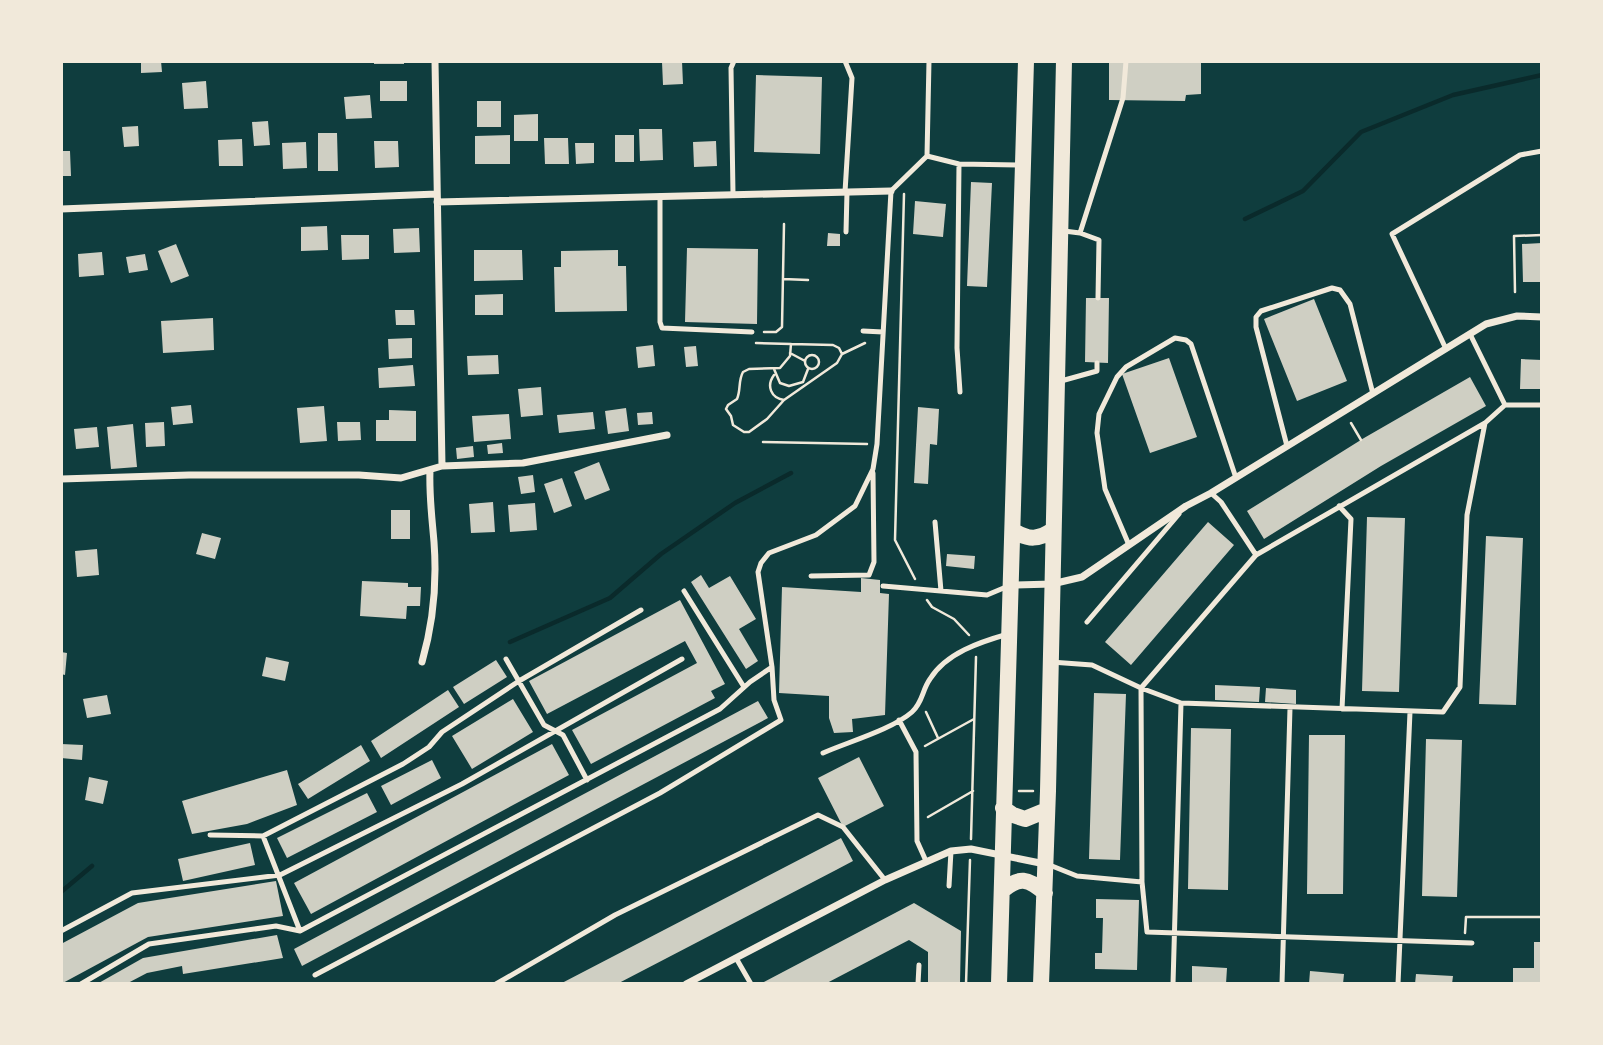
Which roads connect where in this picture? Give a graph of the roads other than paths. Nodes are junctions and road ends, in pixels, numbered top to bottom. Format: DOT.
graph roads {
  1 [pos="435,61"];
  2 [pos="734,61"];
  3 [pos="845,61"];
  4 [pos="929,61"];
  5 [pos="1026,61"];
  6 [pos="1064,61"];
  7 [pos="1126,61"];
  8 [pos="1542,151"];
  9 [pos="927,156"];
  10 [pos="959,164"];
  11 [pos="1024,165"];
  12 [pos="891,191"];
  13 [pos="846,192"];
  14 [pos="733,194"];
  15 [pos="660,196"];
  16 [pos="437,198"];
  17 [pos="61,209"];
  18 [pos="1061,231"];
  19 [pos="846,232"];
  20 [pos="1080,233"];
  21 [pos="1098,298"];
  22 [pos="1542,317"];
  23 [pos="863,331"];
  24 [pos="752,332"];
  25 [pos="883,332"];
  26 [pos="1470,334"];
  27 [pos="1446,349"];
  28 [pos="1097,363"];
  29 [pos="1058,381"];
  30 [pos="960,392"];
  31 [pos="1373,394"];
  32 [pos="1505,405"];
  33 [pos="1542,405"];
  34 [pos="1485,424"];
  35 [pos="667,435"];
  36 [pos="1287,446"];
  37 [pos="442,466"];
  38 [pos="873,469"];
  39 [pos="430,471"];
  40 [pos="1236,478"];
  41 [pos="61,479"];
  42 [pos="1211,493"];
  43 [pos="1186,506"];
  44 [pos="1339,506"];
  45 [pos="935,522"];
  46 [pos="1054,530"];
  47 [pos="1014,531"];
  48 [pos="1129,545"];
  49 [pos="1256,555"];
  50 [pos="811,576"];
  51 [pos="1052,584"];
  52 [pos="1012,585"];
  53 [pos="883,586"];
  54 [pos="684,590"];
  55 [pos="941,591"];
  56 [pos="641,610"];
  57 [pos="1087,622"];
  58 [pos="1011,633"];
  59 [pos="506,659"];
  60 [pos="682,659"];
  61 [pos="422,662"];
  62 [pos="1050,662"];
  63 [pos="772,667"];
  64 [pos="519,681"];
  65 [pos="744,687"];
  66 [pos="1141,688"];
  67 [pos="1181,703"];
  68 [pos="1290,708"];
  69 [pos="1342,709"];
  70 [pos="1410,712"];
  71 [pos="899,720"];
  72 [pos="555,731"];
  73 [pos="823,753"];
  74 [pos="586,780"];
  75 [pos="1003,808"];
  76 [pos="1047,810"];
  77 [pos="210,835"];
  78 [pos="263,836"];
  79 [pos="951,851"];
  80 [pos="1003,856"];
  81 [pos="926,861"];
  82 [pos="1045,864"];
  83 [pos="279,874"];
  84 [pos="885,880"];
  85 [pos="1142,882"];
  86 [pos="949,886"];
  87 [pos="1002,891"];
  88 [pos="1045,893"];
  89 [pos="61,931"];
  90 [pos="300,931"];
  91 [pos="1176,934"];
  92 [pos="1284,937"];
  93 [pos="1400,941"];
  94 [pos="1469,943"];
  95 [pos="736,958"];
  96 [pos="919,965"];
  97 [pos="315,975"];
  98 [pos="81,984"];
  99 [pos="496,984"];
  100 [pos="686,984"];
  101 [pos="751,984"];
  102 [pos="918,984"];
  103 [pos="999,984"];
  104 [pos="1041,984"];
  105 [pos="1174,984"];
  106 [pos="1282,984"];
  107 [pos="1398,984"];
  1 -- 16 [label="street"];
  2 -- 14 [label="lane"];
  3 -- 13 [label="lane"];
  4 -- 9 [label="lane"];
  5 -- 11 [label="highway"];
  6 -- 18 [label="highway"];
  7 -- 20 [label="lane"];
  8 -- 27 [label="lane"];
  9 -- 10 [label="lane"];
  9 -- 12 [label="lane"];
  10 -- 11 [label="lane"];
  10 -- 30 [label="lane"];
  11 -- 47 [label="highway"];
  12 -- 13 [label="street"];
  12 -- 25 [label="lane"];
  13 -- 14 [label="street"];
  13 -- 19 [label="lane"];
  14 -- 15 [label="street"];
  15 -- 16 [label="street"];
  15 -- 24 [label="lane"];
  16 -- 17 [label="street"];
  16 -- 37 [label="street"];
  18 -- 20 [label="lane"];
  18 -- 29 [label="highway"];
  20 -- 21 [label="lane"];
  22 -- 26 [label="street"];
  23 -- 25 [label="lane"];
  25 -- 38 [label="lane"];
  26 -- 27 [label="street"];
  26 -- 32 [label="lane"];
  27 -- 31 [label="street"];
  28 -- 29 [label="lane"];
  29 -- 46 [label="highway"];
  31 -- 36 [label="street"];
  31 -- 36 [label="lane"];
  32 -- 33 [label="lane"];
  32 -- 34 [label="lane"];
  34 -- 44 [label="lane"];
  34 -- 70 [label="lane"];
  35 -- 37 [label="street"];
  36 -- 40 [label="street"];
  37 -- 39 [label="street"];
  38 -- 50 [label="lane"];
  38 -- 63 [label="lane"];
  39 -- 41 [label="street"];
  39 -- 61 [label="street"];
  40 -- 42 [label="street"];
  40 -- 48 [label="lane"];
  42 -- 43 [label="street"];
  42 -- 49 [label="lane"];
  43 -- 48 [label="street"];
  43 -- 57 [label="lane"];
  44 -- 49 [label="lane"];
  44 -- 69 [label="lane"];
  45 -- 55 [label="lane"];
  46 -- 47 [label="highway"];
  46 -- 51 [label="highway"];
  47 -- 52 [label="highway"];
  48 -- 51 [label="street"];
  49 -- 66 [label="lane"];
  51 -- 52 [label="street"];
  51 -- 62 [label="highway"];
  52 -- 55 [label="lane"];
  52 -- 58 [label="highway"];
  53 -- 55 [label="lane"];
  54 -- 65 [label="lane"];
  56 -- 64 [label="lane"];
  58 -- 71 [label="lane"];
  58 -- 75 [label="highway"];
  59 -- 64 [label="lane"];
  60 -- 72 [label="lane"];
  62 -- 66 [label="lane"];
  62 -- 76 [label="highway"];
  63 -- 65 [label="lane"];
  63 -- 97 [label="lane"];
  64 -- 72 [label="lane"];
  64 -- 78 [label="lane"];
  65 -- 74 [label="lane"];
  66 -- 67 [label="lane"];
  66 -- 85 [label="lane"];
  67 -- 68 [label="lane"];
  67 -- 91 [label="lane"];
  68 -- 69 [label="lane"];
  68 -- 92 [label="lane"];
  69 -- 70 [label="lane"];
  70 -- 93 [label="lane"];
  71 -- 73 [label="lane"];
  71 -- 81 [label="lane"];
  72 -- 74 [label="lane"];
  72 -- 83 [label="lane"];
  74 -- 90 [label="lane"];
  75 -- 76 [label="highway"];
  75 -- 80 [label="highway"];
  76 -- 82 [label="highway"];
  77 -- 78 [label="lane"];
  78 -- 83 [label="lane"];
  79 -- 80 [label="street"];
  79 -- 81 [label="street"];
  79 -- 86 [label="lane"];
  80 -- 82 [label="street"];
  80 -- 87 [label="highway"];
  81 -- 84 [label="street"];
  82 -- 85 [label="lane"];
  82 -- 88 [label="highway"];
  83 -- 89 [label="lane"];
  83 -- 90 [label="lane"];
  84 -- 95 [label="street"];
  84 -- 99 [label="lane"];
  85 -- 91 [label="lane"];
  87 -- 88 [label="highway"];
  87 -- 103 [label="highway"];
  88 -- 104 [label="highway"];
  90 -- 98 [label="lane"];
  91 -- 92 [label="lane"];
  91 -- 105 [label="lane"];
  92 -- 93 [label="lane"];
  92 -- 106 [label="lane"];
  93 -- 94 [label="lane"];
  93 -- 107 [label="lane"];
  95 -- 100 [label="street"];
  95 -- 101 [label="lane"];
  96 -- 102 [label="lane"];
}
